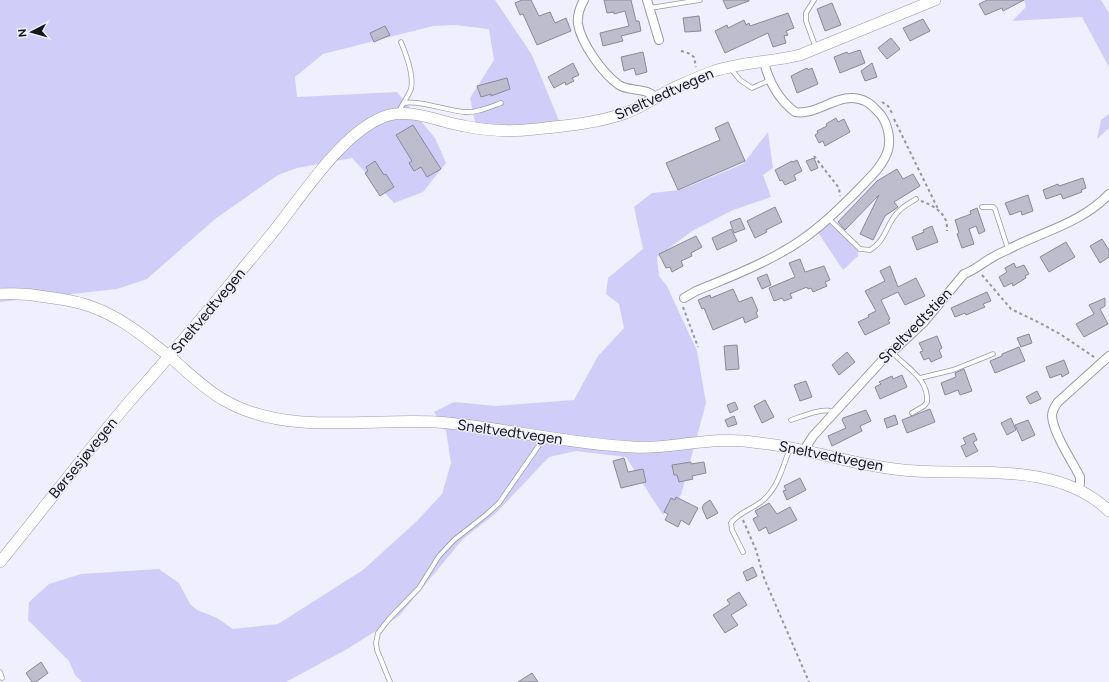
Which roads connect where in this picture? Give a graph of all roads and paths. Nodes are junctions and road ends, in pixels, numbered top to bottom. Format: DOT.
graph roads {
  1 [pos="584,0"];
  2 [pos="700,0"];
  3 [pos="814,0"];
  4 [pos="935,0"];
  5 [pos="648,4"];
  6 [pos="660,40"];
  7 [pos="401,42"];
  8 [pos="816,49"];
  9 [pos="681,52"];
  10 [pos="764,61"];
  11 [pos="730,66"];
  12 [pos="696,78"];
  13 [pos="770,80"];
  14 [pos="656,98"];
  15 [pos="866,101"];
  16 [pos="404,103"];
  17 [pos="501,103"];
  18 [pos="398,114"];
  19 [pos="814,156"];
  20 [pos="1109,194"];
  21 [pos="916,199"];
  22 [pos="841,207"];
  23 [pos="982,207"];
  24 [pos="939,212"];
  25 [pos="829,219"];
  26 [pos="947,231"];
  27 [pos="1008,249"];
  28 [pos="976,268"];
  29 [pos="0,294"];
  30 [pos="684,298"];
  31 [pos="698,347"];
  32 [pos="892,352"];
  33 [pos="994,354"];
  34 [pos="169,357"];
  35 [pos="1106,359"];
  36 [pos="920,378"];
  37 [pos="835,411"];
  38 [pos="912,413"];
  39 [pos="791,420"];
  40 [pos="545,437"];
  41 [pos="790,447"];
  42 [pos="804,450"];
  43 [pos="1079,489"];
  44 [pos="1109,511"];
  45 [pos="741,515"];
  46 [pos="743,552"];
  47 [pos="0,562"];
  48 [pos="0,672"];
  49 [pos="2,678"];
  50 [pos="390,682"];
  51 [pos="809,682"];
  1 -- 14 [label="street"];
  2 -- 5 [label="lane"];
  3 -- 8 [label="lane"];
  4 -- 8 [label="main road, Sneltvedtvegen"];
  5 -- 6 [label="street"];
  7 -- 16 [label="lane"];
  8 -- 10 [label="main road, Sneltvedtvegen"];
  9 -- 12 [label="path"];
  10 -- 11 [label="main road, Sneltvedtvegen"];
  10 -- 13 [label="street"];
  11 -- 12 [label="main road, Sneltvedtvegen"];
  11 -- 13 [label="lane"];
  12 -- 14 [label="main road, Sneltvedtvegen"];
  13 -- 15 [label="street"];
  14 -- 18 [label="main road, Sneltvedtvegen"];
  15 -- 22 [label="street"];
  15 -- 24 [label="path"];
  16 -- 17 [label="lane"];
  16 -- 18 [label="lane"];
  18 -- 34 [label="main road, Sneltvedtvegen"];
  19 -- 22 [label="path"];
  20 -- 27 [label="street, Sneltvedtstien"];
  21 -- 24 [label="path"];
  21 -- 25 [label="lane"];
  22 -- 25 [label="street"];
  23 -- 27 [label="lane"];
  24 -- 26 [label="path"];
  25 -- 30 [label="street"];
  27 -- 28 [label="street, Sneltvedtstien"];
  28 -- 32 [label="street, Sneltvedtstien"];
  28 -- 35 [label="path"];
  29 -- 34 [label="main road"];
  30 -- 31 [label="path"];
  32 -- 36 [label="lane"];
  32 -- 37 [label="street, Sneltvedtstien"];
  33 -- 36 [label="lane"];
  34 -- 40 [label="main road, Sneltvedtvegen"];
  34 -- 47 [label="main road, Børsesjøvegen"];
  35 -- 43 [label="street"];
  36 -- 38 [label="lane"];
  37 -- 39 [label="lane"];
  37 -- 42 [label="street, Sneltvedtstien"];
  40 -- 41 [label="main road, Sneltvedtvegen"];
  40 -- 50 [label="lane"];
  41 -- 42 [label="main road, Sneltvedtvegen"];
  41 -- 45 [label="lane"];
  42 -- 43 [label="main road, Sneltvedtvegen"];
  43 -- 44 [label="main road, Sneltvedtvegen"];
  45 -- 46 [label="lane"];
  45 -- 51 [label="path"];
  48 -- 49 [label="lane"];
}
